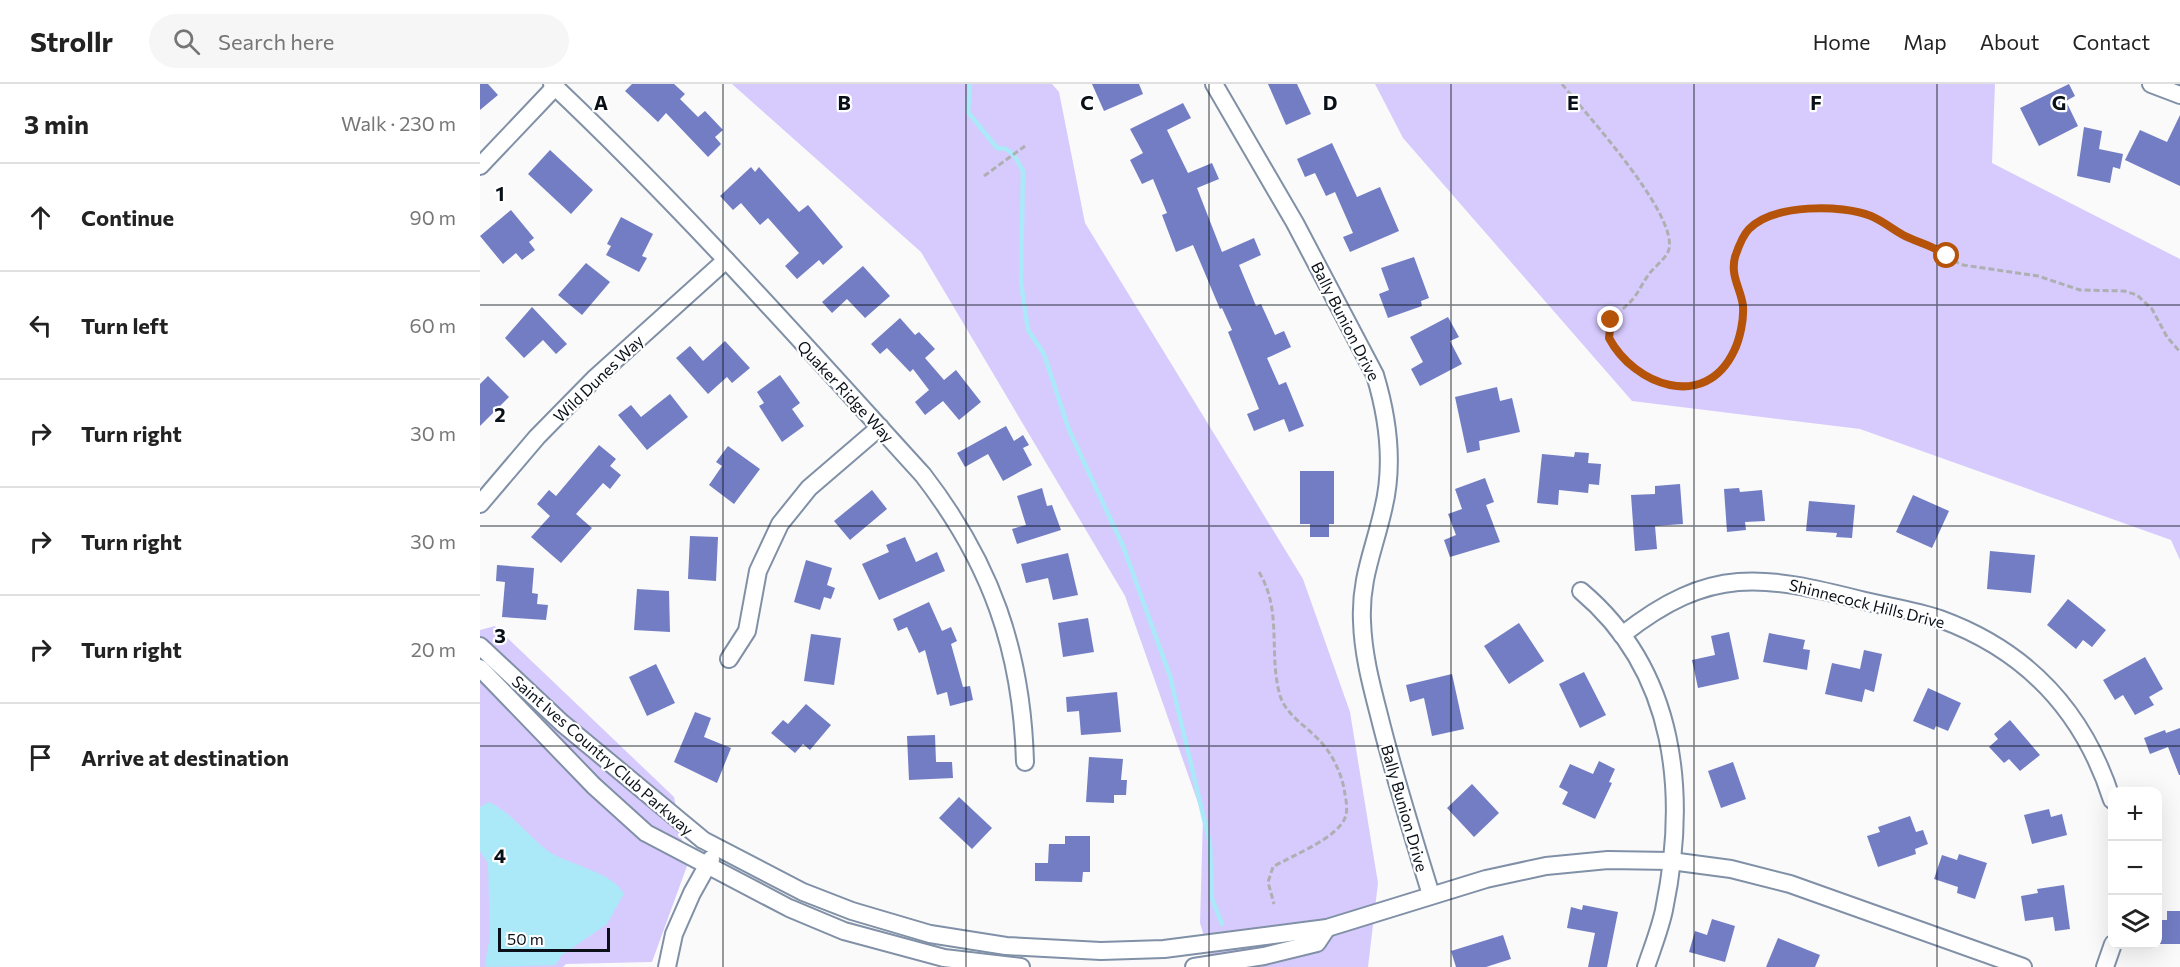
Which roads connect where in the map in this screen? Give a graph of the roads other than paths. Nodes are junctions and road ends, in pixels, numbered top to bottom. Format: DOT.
graph roads {
  1 [pos="1214,84"];
  2 [pos="2151,84"];
  3 [pos="553,86"];
  4 [pos="2180,95"];
  5 [pos="480,165"];
  6 [pos="726,260"];
  7 [pos="880,427"];
  8 [pos="480,504"];
  9 [pos="1581,591"];
  10 [pos="1622,635"];
  11 [pos="480,646"];
  12 [pos="729,659"];
  13 [pos="480,668"];
  14 [pos="1025,762"];
  15 [pos="2108,787"];
  16 [pos="717,847"];
  17 [pos="1671,861"];
  18 [pos="708,867"];
  19 [pos="1431,895"];
  20 [pos="1327,928"];
  21 [pos="2112,949"];
  22 [pos="668,967"];
  23 [pos="1021,967"];
  24 [pos="1194,967"];
  25 [pos="1646,967"];
  26 [pos="2023,967"];
  27 [pos="2105,967"];
  1 -- 19 [label="street, Bally Bunion Drive"];
  2 -- 4 [label="street"];
  3 -- 5 [label="street"];
  3 -- 6 [label="street, Quaker Ridge Way"];
  6 -- 7 [label="street, Quaker Ridge Way"];
  6 -- 8 [label="street, Wild Dunes Way"];
  7 -- 12 [label="street"];
  7 -- 14 [label="street, Quaker Ridge Way"];
  9 -- 10 [label="street"];
  10 -- 15 [label="street, Shinnecock Hills Drive"];
  10 -- 17 [label="street"];
  11 -- 16 [label="street, Saint Ives Country Club Parkway"];
  13 -- 18 [label="street, Saint Ives Country Club Parkway"];
  16 -- 18 [label="street"];
  16 -- 20 [label="street, Saint Ives Country Club Parkway"];
  17 -- 19 [label="street, Saint Ives Country Club Parkway"];
  17 -- 25 [label="street"];
  17 -- 26 [label="street, Saint Ives Country Club Parkway"];
  18 -- 22 [label="street"];
  18 -- 23 [label="street, Saint Ives Country Club Parkway"];
  19 -- 20 [label="street, Saint Ives Country Club Parkway"];
  20 -- 24 [label="street, Saint Ives Country Club Parkway"];
  21 -- 27 [label="street"];
}
